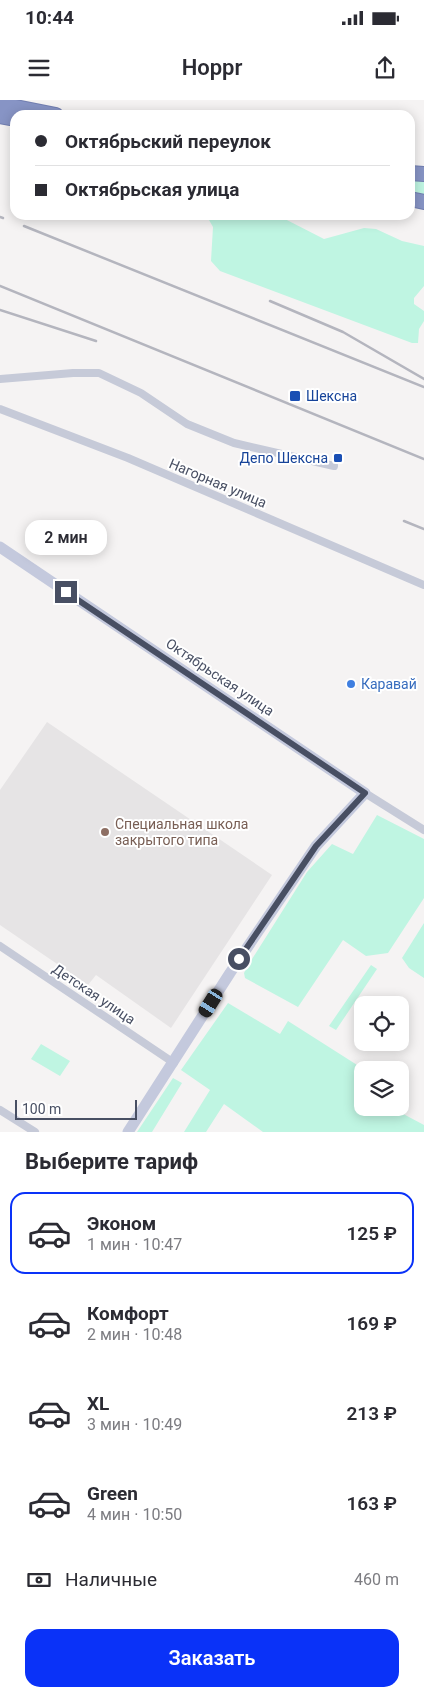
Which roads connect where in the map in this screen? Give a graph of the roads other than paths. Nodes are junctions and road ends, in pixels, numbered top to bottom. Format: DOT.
graph roads {
  1 [pos="0,104"];
  2 [pos="31,110"];
  3 [pos="0,379"];
  4 [pos="0,409"];
  5 [pos="334,466"];
  6 [pos="0,547"];
  7 [pos="424,585"];
  8 [pos="365,793"];
  9 [pos="424,830"];
  10 [pos="0,946"];
  11 [pos="174,1063"];
  12 [pos="0,1110"];
  13 [pos="35,1132"];
  14 [pos="128,1132"];
  1 -- 2 [label="highway"];
  3 -- 5 [label="street"];
  4 -- 7 [label="street, Нагорная улица"];
  6 -- 8 [label="street, Октябрьская улица"];
  8 -- 9 [label="street, Октябрьская улица"];
  8 -- 11 [label="street"];
  10 -- 11 [label="street, Детская улица"];
  11 -- 14 [label="street"];
  12 -- 13 [label="street"];
}
